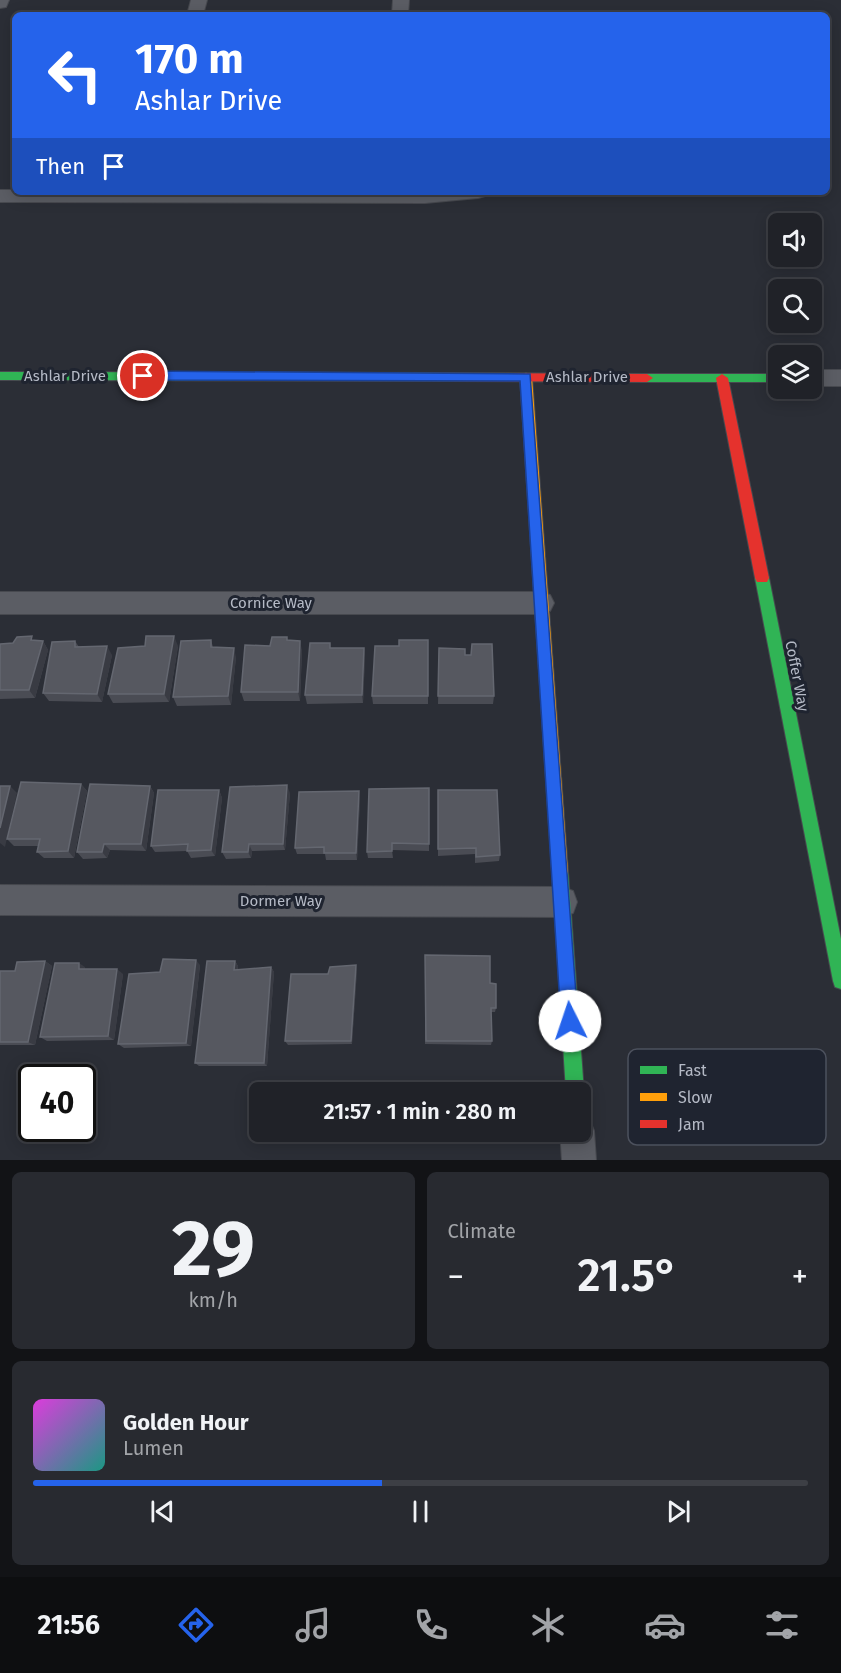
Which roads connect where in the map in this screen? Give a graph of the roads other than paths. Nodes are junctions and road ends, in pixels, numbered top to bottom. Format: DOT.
graph roads {
  1 [pos="78,195"];
  2 [pos="416,195"];
  3 [pos="449,195"];
  4 [pos="0,196"];
  5 [pos="0,376"];
  6 [pos="526,377"];
  7 [pos="722,378"];
  8 [pos="768,378"];
  9 [pos="822,378"];
  10 [pos="841,378"];
  11 [pos="0,603"];
  12 [pos="541,603"];
  13 [pos="0,900"];
  14 [pos="561,902"];
  15 [pos="841,981"];
  16 [pos="573,1082"];
  17 [pos="578,1142"];
  18 [pos="579,1160"];
  1 -- 4 [label="street"];
  2 -- 3 [label="street"];
  5 -- 6 [label="street, Ashlar Drive"];
  6 -- 7 [label="street, Ashlar Drive"];
  6 -- 12 [label="street"];
  7 -- 8 [label="street, Ashlar Drive"];
  7 -- 15 [label="street, Coffer Way"];
  9 -- 10 [label="street"];
  11 -- 12 [label="street, Cornice Way"];
  12 -- 14 [label="street"];
  13 -- 14 [label="street, Dormer Way"];
  14 -- 16 [label="street"];
  17 -- 18 [label="street"];
}
